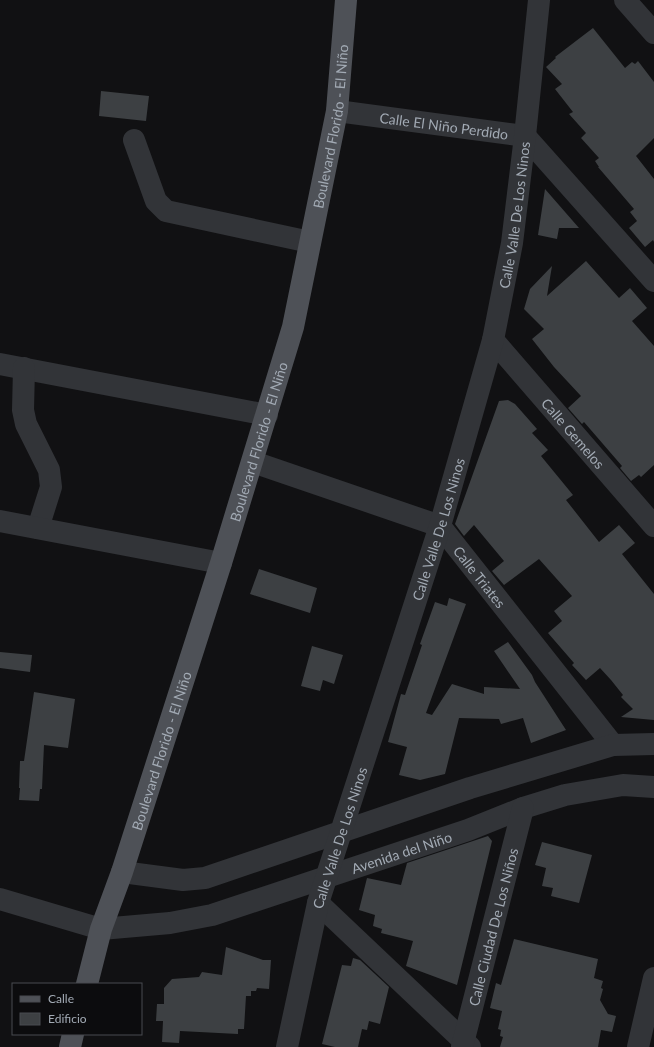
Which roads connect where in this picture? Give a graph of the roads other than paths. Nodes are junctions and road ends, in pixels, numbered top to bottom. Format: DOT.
graph roads {
  1 [pos="346,0"];
  2 [pos="538,0"];
  3 [pos="625,0"];
  4 [pos="654,33"];
  5 [pos="336,111"];
  6 [pos="525,136"];
  7 [pos="134,140"];
  8 [pos="310,242"];
  9 [pos="654,281"];
  10 [pos="493,340"];
  11 [pos="0,364"];
  12 [pos="24,368"];
  13 [pos="267,415"];
  14 [pos="253,462"];
  15 [pos="0,521"];
  16 [pos="440,526"];
  17 [pos="654,526"];
  18 [pos="38,528"];
  19 [pos="221,563"];
  20 [pos="654,744"];
  21 [pos="613,745"];
  22 [pos="654,787"];
  23 [pos="523,808"];
  24 [pos="341,832"];
  25 [pos="122,872"];
  26 [pos="326,878"];
  27 [pos="0,899"];
  28 [pos="318,903"];
  29 [pos="101,929"];
  30 [pos="654,978"];
  31 [pos="86,983"];
  32 [pos="73,1035"];
  33 [pos="465,1045"];
  34 [pos="70,1047"];
  35 [pos="287,1047"];
  36 [pos="638,1047"];
  1 -- 5 [label="main road, Boulevard Florido - El Niño"];
  2 -- 6 [label="street, Calle Valle De Los Ninos"];
  3 -- 4 [label="street"];
  5 -- 6 [label="street, Calle El Niño Perdido"];
  5 -- 8 [label="main road, Boulevard Florido - El Niño"];
  6 -- 9 [label="street, Calle El Niño Perdido"];
  6 -- 10 [label="street, Calle Valle De Los Ninos"];
  7 -- 8 [label="street"];
  8 -- 13 [label="main road, Boulevard Florido - El Niño"];
  10 -- 16 [label="street, Calle Valle De Los Ninos"];
  10 -- 17 [label="street, Calle Gemelos"];
  11 -- 12 [label="street"];
  12 -- 13 [label="street"];
  12 -- 18 [label="street"];
  13 -- 14 [label="main road, Boulevard Florido - El Niño"];
  14 -- 16 [label="street"];
  14 -- 19 [label="main road, Boulevard Florido - El Niño"];
  15 -- 18 [label="street"];
  16 -- 21 [label="street, Calle Triates"];
  16 -- 24 [label="street, Calle Valle De Los Ninos"];
  18 -- 19 [label="street"];
  19 -- 25 [label="main road, Boulevard Florido - El Niño"];
  20 -- 21 [label="street"];
  21 -- 24 [label="street"];
  22 -- 23 [label="street, Avenida del Niño"];
  23 -- 26 [label="street, Avenida del Niño"];
  23 -- 33 [label="street, Calle Ciudad De Los Niños"];
  24 -- 25 [label="street"];
  24 -- 26 [label="street, Calle Valle De Los Ninos"];
  25 -- 29 [label="main road, Boulevard Florido - El Niño"];
  26 -- 28 [label="street, Calle Valle De Los Ninos"];
  26 -- 29 [label="street, Avenida del Niño"];
  27 -- 29 [label="street"];
  28 -- 33 [label="street"];
  28 -- 35 [label="street, Calle Valle De Los Ninos"];
  29 -- 31 [label="main road, Boulevard Florido - El Niño"];
  30 -- 36 [label="street"];
  32 -- 34 [label="main road"];
}
